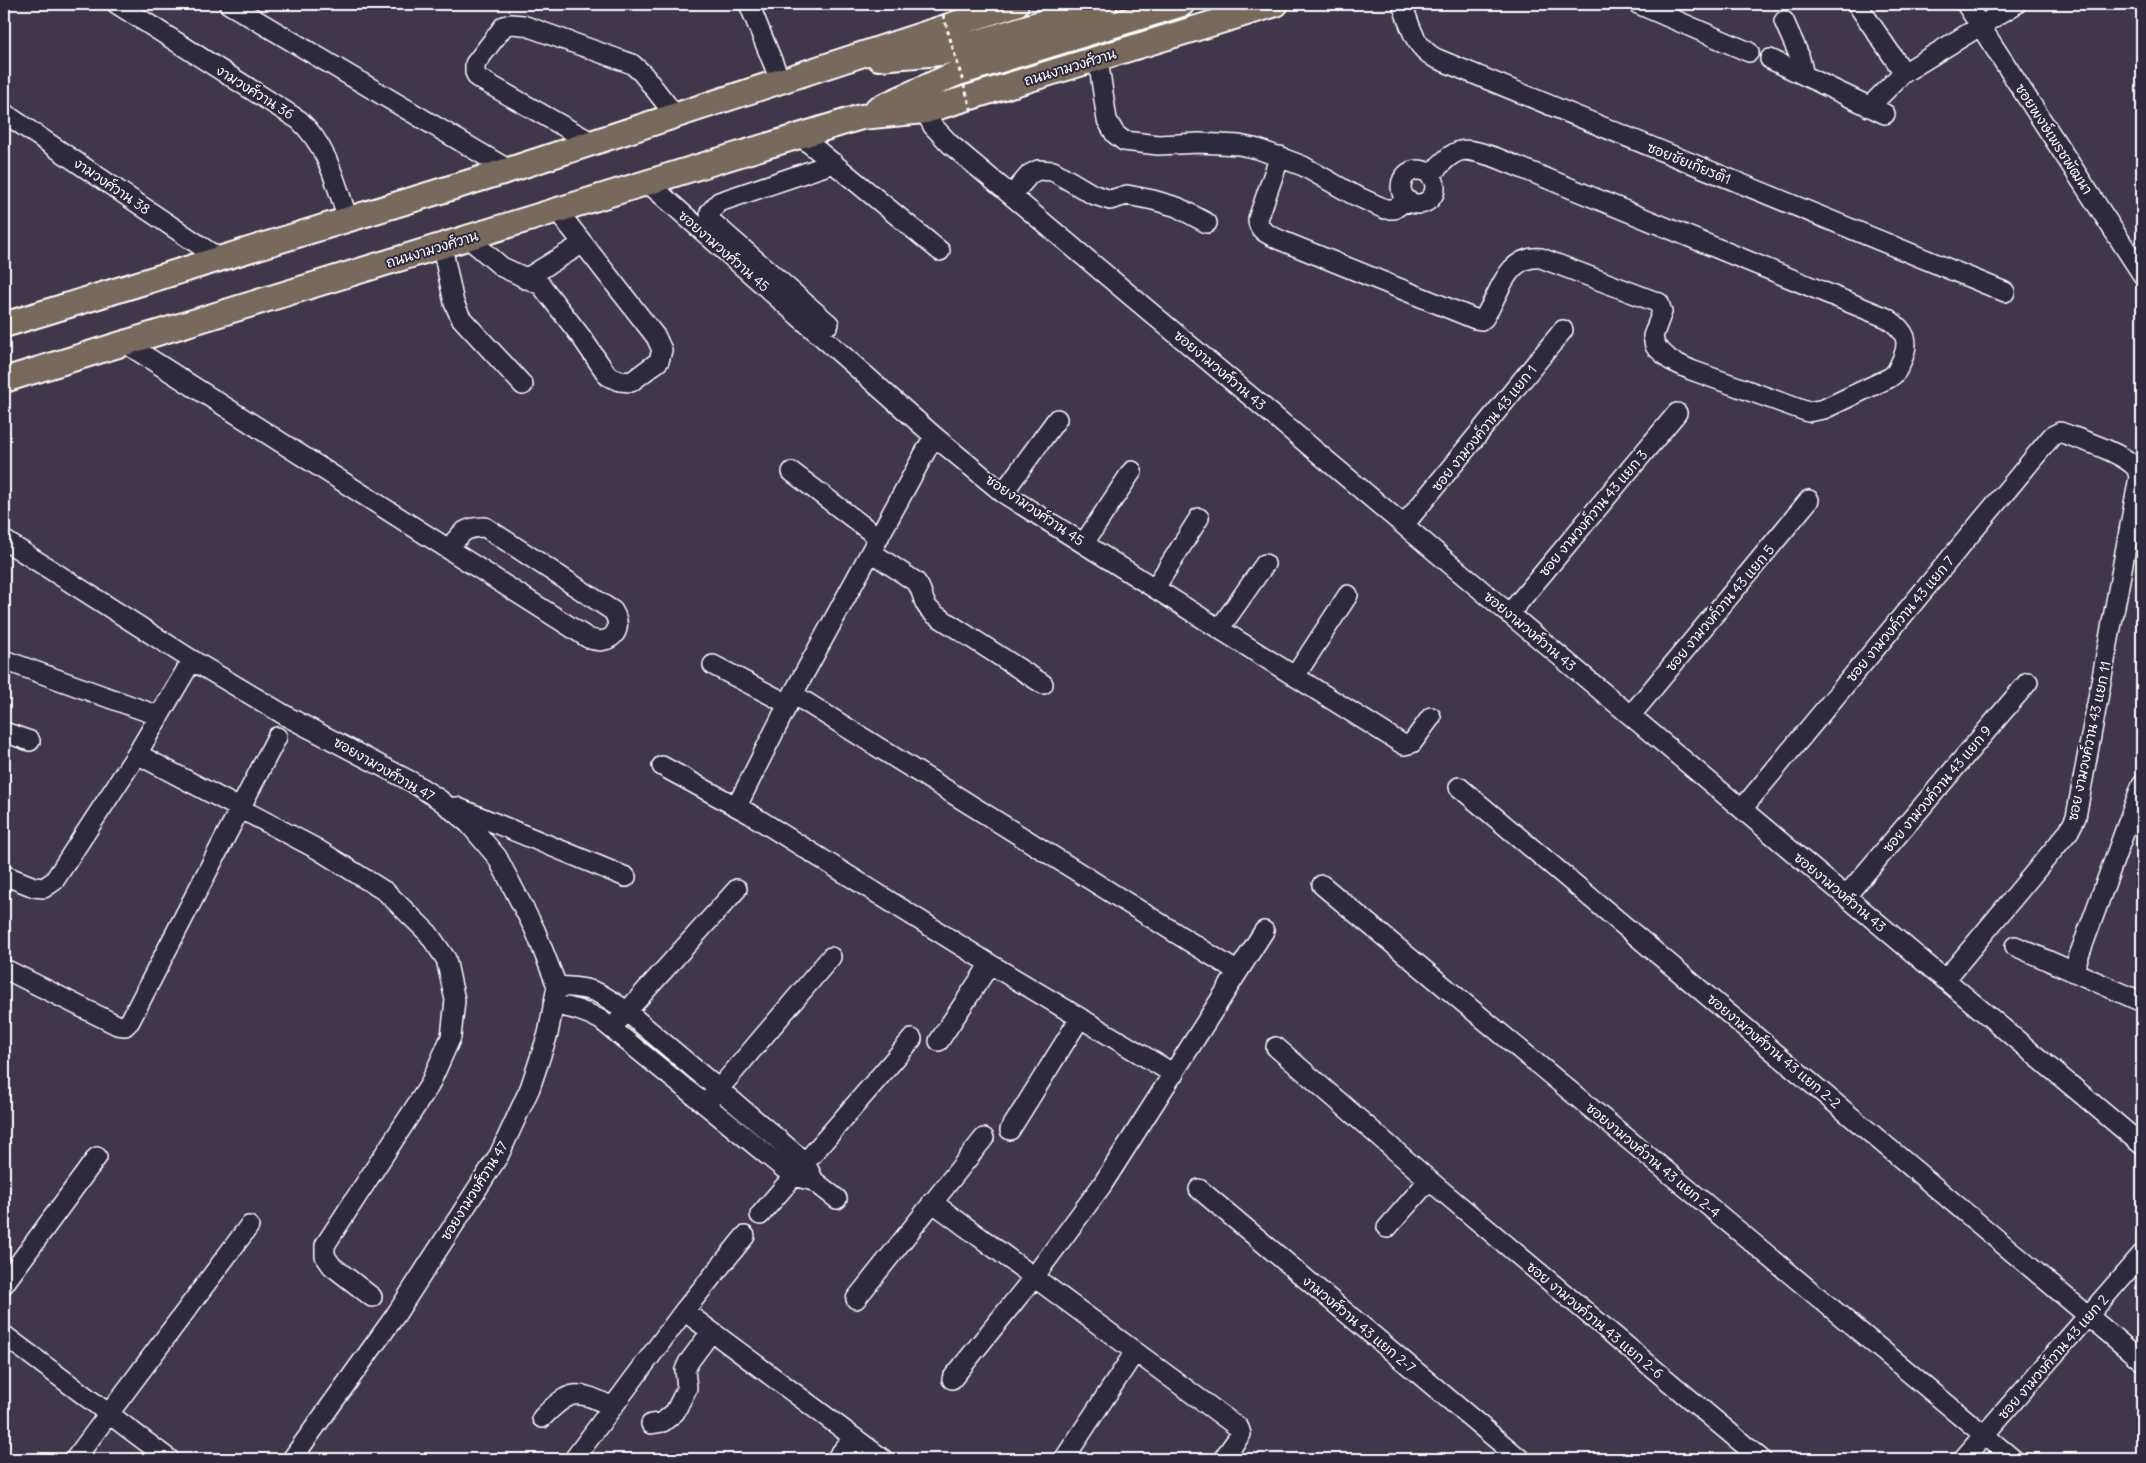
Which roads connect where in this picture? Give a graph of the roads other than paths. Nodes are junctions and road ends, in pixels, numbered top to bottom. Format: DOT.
graph roads {
  1 [pos="117,4"];
  2 [pos="229,4"];
  3 [pos="749,4"];
  4 [pos="1016,4"];
  5 [pos="1105,4"];
  6 [pos="1182,4"];
  7 [pos="1276,4"];
  8 [pos="1402,4"];
  9 [pos="1638,4"];
  10 [pos="1857,4"];
  11 [pos="1966,4"];
  12 [pos="2016,4"];
  13 [pos="1784,22"];
  14 [pos="1980,25"];
  15 [pos="1059,30"];
  16 [pos="1749,52"];
  17 [pos="1098,59"];
  18 [pos="1770,59"];
  19 [pos="840,61"];
  20 [pos="1902,74"];
  21 [pos="1804,75"];
  22 [pos="780,80"];
  23 [pos="925,111"];
  24 [pos="4,113"];
  25 [pos="675,116"];
  26 [pos="861,117"];
  27 [pos="799,135"];
  28 [pos="593,143"];
  29 [pos="1280,156"];
  30 [pos="834,163"];
  31 [pos="509,170"];
  32 [pos="647,182"];
  33 [pos="1012,195"];
  34 [pos="557,210"];
  35 [pos="348,219"];
  36 [pos="1208,224"];
  37 [pos="468,238"];
  38 [pos="582,244"];
  39 [pos="442,246"];
  40 [pos="940,251"];
  41 [pos="220,258"];
  42 [pos="2142,274"];
  43 [pos="525,279"];
  44 [pos="2005,292"];
  45 [pos="830,324"];
  46 [pos="4,325"];
  47 [pos="1563,330"];
  48 [pos="125,343"];
  49 [pos="4,380"];
  50 [pos="523,385"];
  51 [pos="1677,413"];
  52 [pos="1057,419"];
  53 [pos="934,436"];
  54 [pos="2131,463"];
  55 [pos="1132,471"];
  56 [pos="792,472"];
  57 [pos="1003,493"];
  58 [pos="1809,500"];
  59 [pos="1199,518"];
  60 [pos="1404,525"];
  61 [pos="4,540"];
  62 [pos="1084,543"];
  63 [pos="875,545"];
  64 [pos="449,549"];
  65 [pos="1265,564"];
  66 [pos="1155,588"];
  67 [pos="1348,595"];
  68 [pos="1510,614"];
  69 [pos="1220,628"];
  70 [pos="4,660"];
  71 [pos="192,660"];
  72 [pos="713,665"];
  73 [pos="1295,676"];
  74 [pos="2028,682"];
  75 [pos="1043,684"];
  76 [pos="791,699"];
  77 [pos="159,716"];
  78 [pos="1631,716"];
  79 [pos="1431,717"];
  80 [pos="4,732"];
  81 [pos="277,737"];
  82 [pos="30,741"];
  83 [pos="137,754"];
  84 [pos="662,766"];
  85 [pos="2142,784"];
  86 [pos="1459,787"];
  87 [pos="440,800"];
  88 [pos="737,806"];
  89 [pos="239,809"];
  90 [pos="1742,809"];
  91 [pos="4,875"];
  92 [pos="626,877"];
  93 [pos="1322,885"];
  94 [pos="737,889"];
  95 [pos="1846,896"];
  96 [pos="1264,931"];
  97 [pos="2015,946"];
  98 [pos="831,957"];
  99 [pos="990,964"];
  100 [pos="9,971"];
  101 [pos="1238,972"];
  102 [pos="2073,972"];
  103 [pos="1945,980"];
  104 [pos="557,986"];
  105 [pos="2142,1002"];
  106 [pos="554,1005"];
  107 [pos="626,1011"];
  108 [pos="1080,1018"];
  109 [pos="612,1029"];
  110 [pos="912,1039"];
  111 [pos="939,1041"];
  112 [pos="1276,1047"];
  113 [pos="1174,1074"];
  114 [pos="719,1088"];
  115 [pos="706,1104"];
  116 [pos="1010,1130"];
  117 [pos="984,1138"];
  118 [pos="2142,1145"];
  119 [pos="97,1157"];
  120 [pos="799,1169"];
  121 [pos="1429,1180"];
  122 [pos="1199,1189"];
  123 [pos="837,1199"];
  124 [pos="932,1202"];
  125 [pos="760,1215"];
  126 [pos="249,1226"];
  127 [pos="1387,1228"];
  128 [pos="745,1236"];
  129 [pos="2142,1254"];
  130 [pos="1034,1277"];
  131 [pos="4,1284"];
  132 [pos="372,1297"];
  133 [pos="856,1299"];
  134 [pos="684,1311"];
  135 [pos="2089,1316"];
  136 [pos="711,1332"];
  137 [pos="4,1336"];
  138 [pos="1135,1352"];
  139 [pos="2142,1361"];
  140 [pos="952,1379"];
  141 [pos="612,1407"];
  142 [pos="109,1414"];
  143 [pos="542,1418"];
  144 [pos="651,1424"];
  145 [pos="1984,1435"];
  146 [pos="853,1438"];
  147 [pos="75,1459"];
  148 [pos="169,1459"];
  149 [pos="292,1459"];
  150 [pos="574,1459"];
  151 [pos="836,1459"];
  152 [pos="883,1459"];
  153 [pos="1064,1459"];
  154 [pos="1223,1459"];
  155 [pos="1520,1459"];
  156 [pos="1761,1459"];
  157 [pos="1963,1459"];
  158 [pos="2013,1459"];
  1 -- 35 [label="street, งามวงศ์วาน 36"];
  2 -- 31 [label="street"];
  3 -- 22 [label="street"];
  4 -- 19 [label="main road, ถนนงามวงศ์วาน"];
  5 -- 15 [label="main road, ถนนงามวงศ์วาน"];
  6 -- 15 [label="main road, ถนนงามวงศ์วาน"];
  7 -- 17 [label="main road, ถนนงามวงศ์วาน"];
  8 -- 44 [label="street, ซอยชัยเกียรติ1"];
  9 -- 16 [label="street"];
  10 -- 20 [label="street"];
  11 -- 14 [label="street, ซอยพงษ์เพรชพัฒนา"];
  12 -- 14 [label="street"];
  13 -- 21 [label="street"];
  14 -- 20 [label="street"];
  14 -- 42 [label="street, ซอยพงษ์เพรชพัฒนา"];
  15 -- 19 [label="main road, ถนนงามวงศ์วาน"];
  15 -- 26 [label="main road, ถนนงามวงศ์วาน"];
  17 -- 23 [label="main road, ถนนงามวงศ์วาน"];
  17 -- 29 [label="street"];
  18 -- 21 [label="street"];
  19 -- 22 [label="main road, ถนนงามวงศ์วาน"];
  20 -- 21 [label="street"];
  22 -- 25 [label="main road, ถนนงามวงศ์วาน"];
  23 -- 26 [label="main road, ถนนงามวงศ์วาน"];
  23 -- 33 [label="street, ซอยงามวงศ์วาน 43"];
  24 -- 41 [label="street, งามวงศ์วาน 38"];
  25 -- 28 [label="main road, ถนนงามวงศ์วาน"];
  25 -- 28 [label="street"];
  26 -- 27 [label="main road, ถนนงามวงศ์วาน"];
  27 -- 30 [label="street"];
  27 -- 32 [label="main road, ถนนงามวงศ์วาน"];
  28 -- 31 [label="main road, ถนนงามวงศ์วาน"];
  29 -- 29 [label="street"];
  30 -- 40 [label="street"];
  30 -- 45 [label="street"];
  31 -- 35 [label="main road, ถนนงามวงศ์วาน"];
  32 -- 34 [label="main road, ถนนงามวงศ์วาน"];
  32 -- 53 [label="street, ซอยงามวงศ์วาน 45"];
  33 -- 36 [label="street"];
  33 -- 60 [label="street, ซอยงามวงศ์วาน 43"];
  34 -- 37 [label="main road, ถนนงามวงศ์วาน"];
  34 -- 38 [label="street"];
  35 -- 41 [label="main road, ถนนงามวงศ์วาน"];
  37 -- 39 [label="main road, ถนนงามวงศ์วาน"];
  37 -- 43 [label="street"];
  38 -- 43 [label="street"];
  38 -- 43 [label="street"];
  39 -- 48 [label="main road, ถนนงามวงศ์วาน"];
  39 -- 50 [label="street"];
  41 -- 46 [label="main road, ถนนงามวงศ์วาน"];
  47 -- 60 [label="street, ซอย งามวงค์วาน 43 แยก 1"];
  48 -- 49 [label="main road, ถนนงามวงศ์วาน"];
  48 -- 64 [label="street"];
  51 -- 68 [label="street, ซอย งามวงค์วาน 43 แยก 3"];
  52 -- 57 [label="street"];
  53 -- 57 [label="street, ซอยงามวงศ์วาน 45"];
  53 -- 63 [label="street"];
  54 -- 90 [label="street, ซอย งามวงค์วาน 43 แยก 7"];
  54 -- 103 [label="street, ซอย งามวงค์วาน 43 แยก 11"];
  55 -- 62 [label="street"];
  56 -- 63 [label="street"];
  57 -- 62 [label="street, ซอยงามวงศ์วาน 45"];
  58 -- 78 [label="street, ซอย งามวงค์วาน 43 แยก 5"];
  59 -- 66 [label="street"];
  60 -- 68 [label="street, ซอยงามวงศ์วาน 43"];
  61 -- 71 [label="street, ซอยงามวงศ์วาน 47"];
  62 -- 66 [label="street, ซอยงามวงศ์วาน 45"];
  63 -- 75 [label="street"];
  63 -- 76 [label="street"];
  64 -- 64 [label="street"];
  65 -- 69 [label="street"];
  66 -- 69 [label="street, ซอยงามวงศ์วาน 45"];
  67 -- 73 [label="street"];
  68 -- 78 [label="street, ซอยงามวงศ์วาน 43"];
  69 -- 73 [label="street, ซอยงามวงศ์วาน 45"];
  70 -- 77 [label="street"];
  71 -- 77 [label="street"];
  71 -- 87 [label="street, ซอยงามวงศ์วาน 47"];
  72 -- 76 [label="street"];
  73 -- 79 [label="street, ซอยงามวงศ์วาน 45"];
  74 -- 95 [label="street, ซอย งามวงค์วาน 43 แยก 9"];
  76 -- 88 [label="street"];
  76 -- 101 [label="street"];
  77 -- 83 [label="street"];
  78 -- 90 [label="street, ซอยงามวงศ์วาน 43"];
  80 -- 82 [label="street"];
  81 -- 89 [label="street"];
  83 -- 89 [label="street"];
  83 -- 91 [label="street"];
  84 -- 88 [label="street"];
  85 -- 102 [label="street"];
  86 -- 135 [label="street, ซอยงามวงศ์วาน 43 แยก 2-2"];
  87 -- 92 [label="street"];
  87 -- 104 [label="street, ซอยงามวงศ์วาน 47"];
  88 -- 99 [label="street"];
  89 -- 100 [label="street"];
  89 -- 132 [label="street"];
  90 -- 95 [label="street, ซอยงามวงศ์วาน 43"];
  93 -- 145 [label="street, ซอยงามวงค์วาน 43 แยก 2-4"];
  94 -- 107 [label="street"];
  95 -- 103 [label="street, ซอยงามวงศ์วาน 43"];
  96 -- 101 [label="street"];
  97 -- 102 [label="street"];
  98 -- 114 [label="street"];
  99 -- 108 [label="street"];
  99 -- 111 [label="street"];
  101 -- 113 [label="street"];
  102 -- 105 [label="street"];
  103 -- 118 [label="street, ซอยงามวงศ์วาน 43"];
  104 -- 106 [label="street, ซอยงามวงศ์วาน 47"];
  104 -- 107 [label="street"];
  106 -- 109 [label="street"];
  106 -- 149 [label="street, ซอยงามวงศ์วาน 47"];
  107 -- 109 [label="street"];
  107 -- 114 [label="street"];
  108 -- 113 [label="street"];
  108 -- 116 [label="street"];
  109 -- 115 [label="street"];
  110 -- 120 [label="street"];
  112 -- 121 [label="street, ซอย งามวงค์วาน 43 แยก 2-6"];
  113 -- 130 [label="street"];
  114 -- 115 [label="street"];
  114 -- 120 [label="street"];
  115 -- 120 [label="street"];
  117 -- 124 [label="street"];
  119 -- 131 [label="street"];
  120 -- 123 [label="street"];
  120 -- 125 [label="street"];
  121 -- 127 [label="street"];
  121 -- 156 [label="street, ซอย งามวงค์วาน 43 แยก 2-6"];
  122 -- 155 [label="street, งามวงศ์วาน 43 แยก 2-7"];
  124 -- 130 [label="street"];
  124 -- 133 [label="street"];
  126 -- 142 [label="street"];
  128 -- 134 [label="street"];
  129 -- 135 [label="street, ซอย งามวงค์วาน 43 แยก 2"];
  130 -- 138 [label="street"];
  130 -- 140 [label="street"];
  134 -- 136 [label="street"];
  134 -- 141 [label="street"];
  135 -- 139 [label="street, ซอยงามวงศ์วาน 43 แยก 2-2"];
  135 -- 145 [label="street, ซอย งามวงค์วาน 43 แยก 2"];
  136 -- 144 [label="street"];
  136 -- 146 [label="street"];
  137 -- 142 [label="street"];
  138 -- 153 [label="street"];
  138 -- 154 [label="street"];
  141 -- 143 [label="street"];
  141 -- 150 [label="street"];
  142 -- 147 [label="street"];
  142 -- 148 [label="street"];
  145 -- 157 [label="street, ซอย งามวงค์วาน 43 แยก 2"];
  145 -- 158 [label="street, ซอยงามวงค์วาน 43 แยก 2-4"];
  146 -- 151 [label="street"];
  146 -- 152 [label="street"];
}
